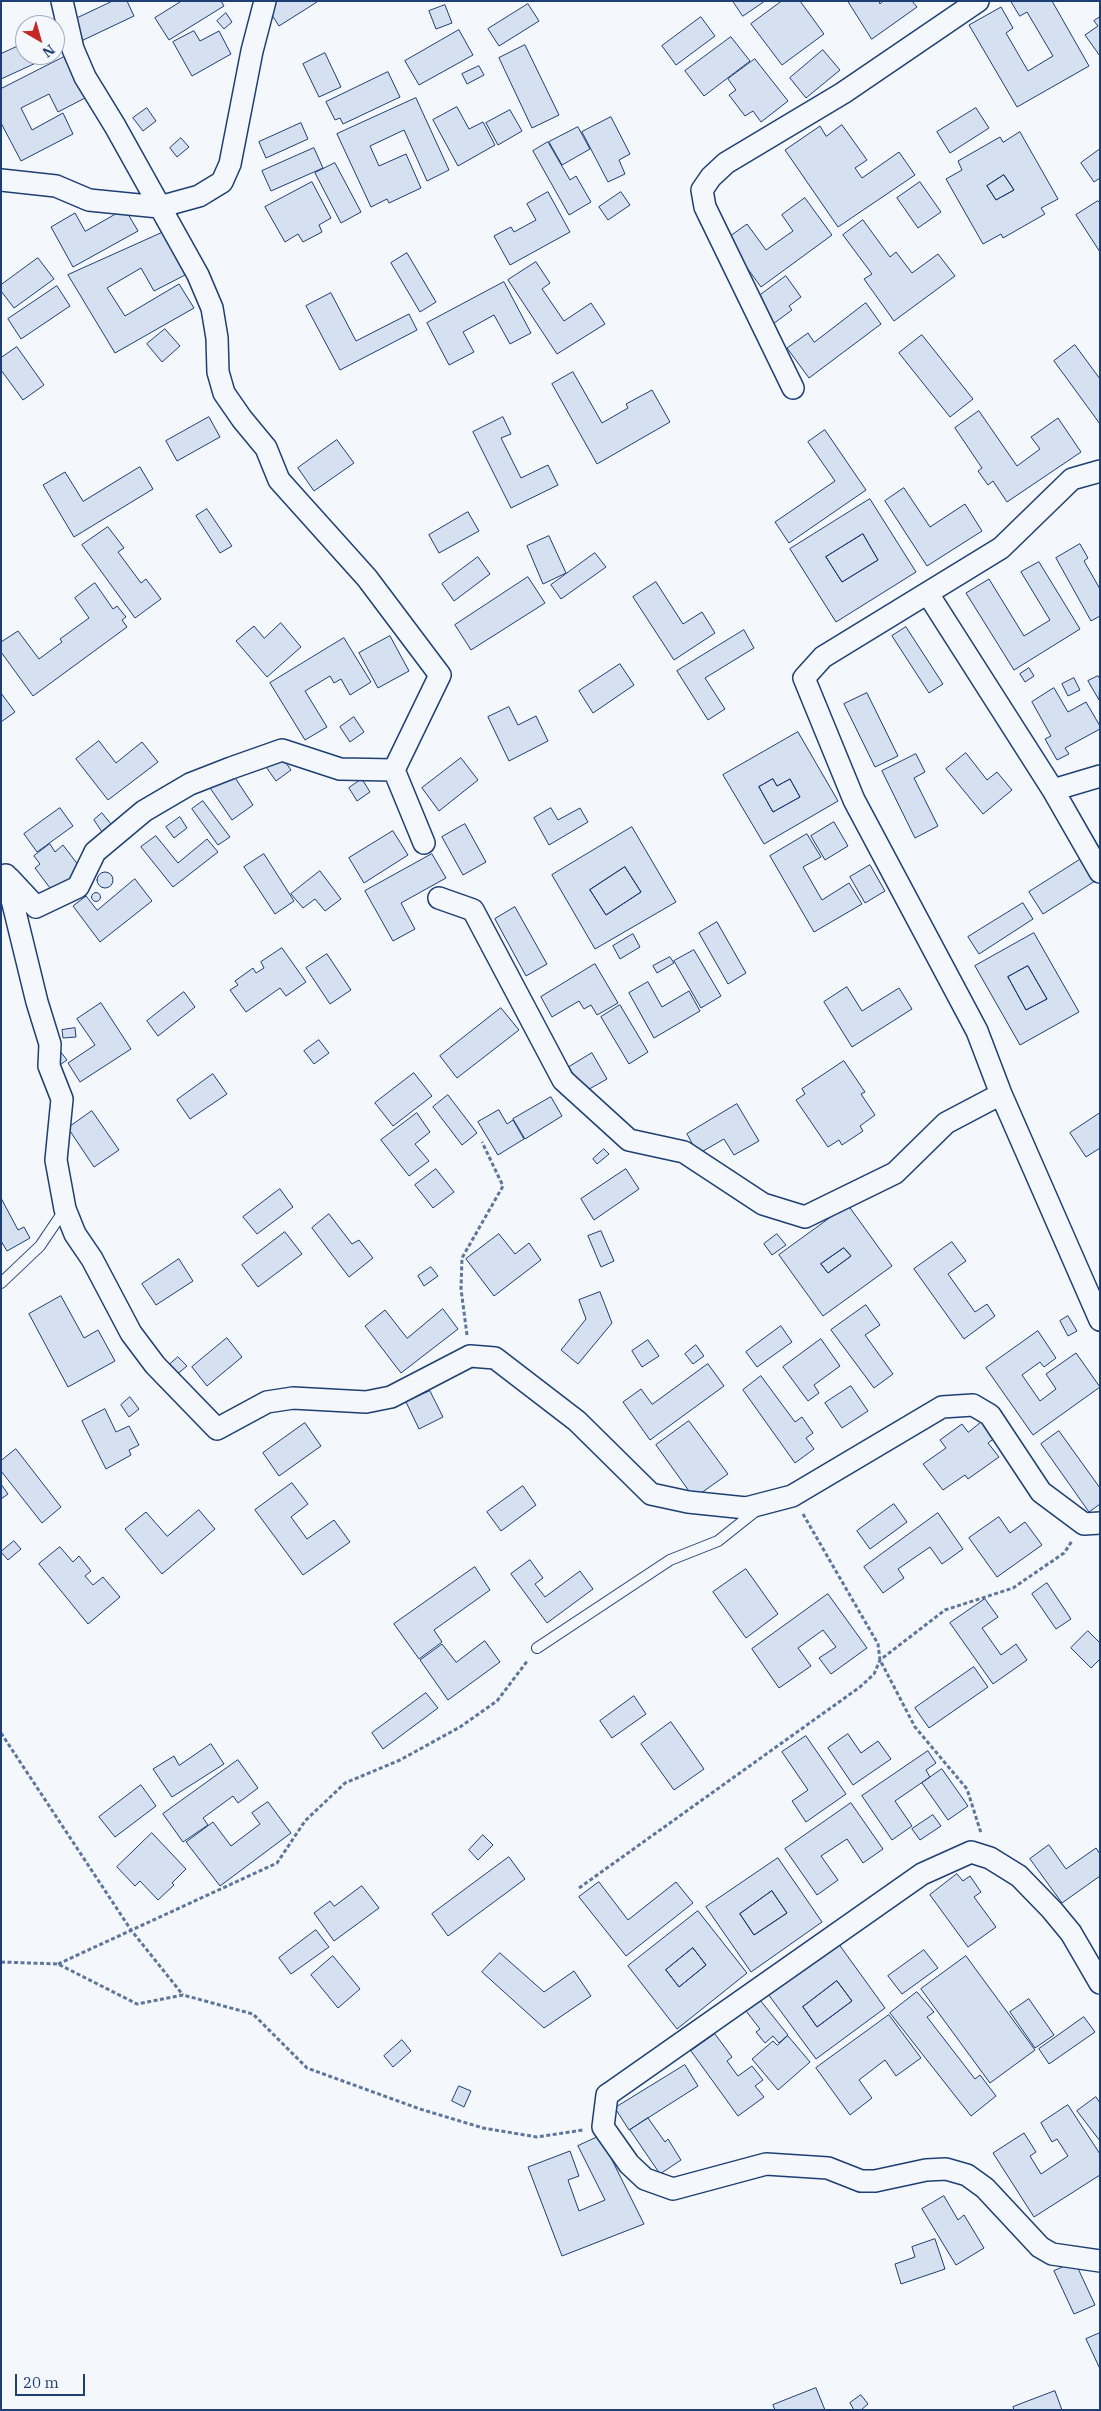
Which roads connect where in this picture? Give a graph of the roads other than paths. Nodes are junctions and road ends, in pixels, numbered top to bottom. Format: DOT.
graph roads {
  1 [pos="62,1"];
  2 [pos="265,1"];
  3 [pos="951,1"];
  4 [pos="978,1"];
  5 [pos="946,23"];
  6 [pos="1,180"];
  7 [pos="159,207"];
  8 [pos="793,388"];
  9 [pos="1100,472"];
  10 [pos="928,594"];
  11 [pos="394,770"];
  12 [pos="1100,776"];
  13 [pos="1053,790"];
  14 [pos="424,843"];
  15 [pos="1100,872"];
  16 [pos="4,873"];
  17 [pos="439,898"];
  18 [pos="1001,1094"];
  19 [pos="65,1209"];
  20 [pos="1,1283"];
  21 [pos="1100,1320"];
  22 [pos="764,1505"];
  23 [pos="1092,1524"];
  24 [pos="537,1648"];
  25 [pos="1100,1983"];
  26 [pos="1100,2261"];
  1 -- 7 [label="street"];
  2 -- 7 [label="street"];
  3 -- 5 [label="street"];
  4 -- 5 [label="street"];
  5 -- 8 [label="street"];
  6 -- 7 [label="street"];
  7 -- 11 [label="street"];
  9 -- 10 [label="street"];
  10 -- 13 [label="street"];
  10 -- 18 [label="street"];
  11 -- 14 [label="street"];
  11 -- 16 [label="street"];
  12 -- 13 [label="street"];
  13 -- 15 [label="street"];
  16 -- 19 [label="street"];
  17 -- 18 [label="street"];
  18 -- 21 [label="street"];
  19 -- 20 [label="lane"];
  19 -- 22 [label="street"];
  22 -- 23 [label="street"];
  22 -- 24 [label="lane"];
  25 -- 26 [label="street"];
}
